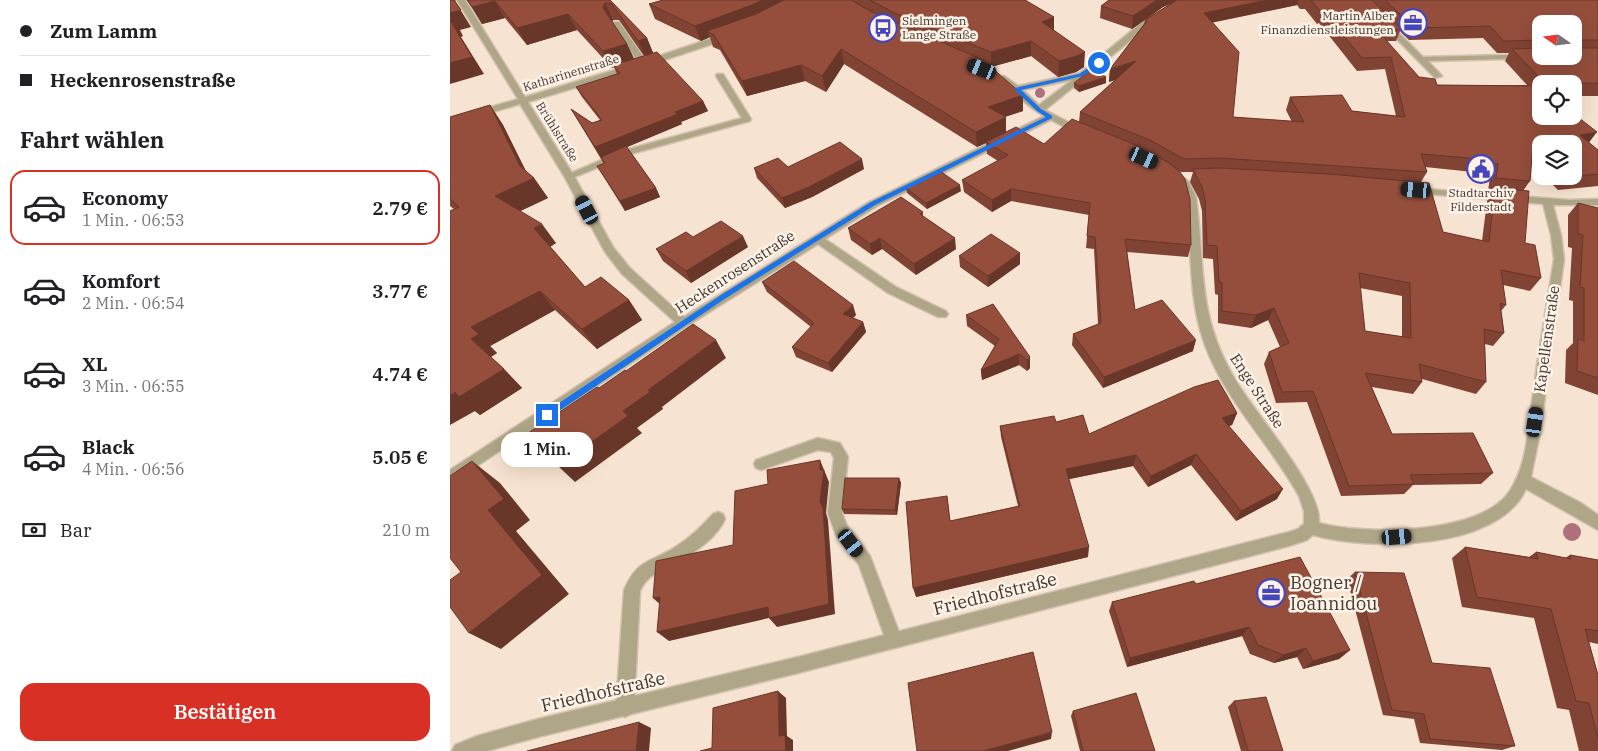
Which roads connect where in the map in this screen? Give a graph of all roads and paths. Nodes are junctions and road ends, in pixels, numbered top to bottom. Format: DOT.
graph roads {
  1 [pos="461,0"];
  2 [pos="1186,0"];
  3 [pos="1362,0"];
  4 [pos="616,24"];
  5 [pos="732,34"];
  6 [pos="1532,56"];
  7 [pos="1421,59"];
  8 [pos="644,64"];
  9 [pos="996,75"];
  10 [pos="1081,75"];
  11 [pos="720,76"];
  12 [pos="1438,76"];
  13 [pos="1017,89"];
  14 [pos="521,100"];
  15 [pos="1039,110"];
  16 [pos="1050,117"];
  17 [pos="450,122"];
  18 [pos="1087,134"];
  19 [pos="1166,169"];
  20 [pos="569,176"];
  21 [pos="1407,189"];
  22 [pos="1547,202"];
  23 [pos="1598,202"];
  24 [pos="817,238"];
  25 [pos="942,314"];
  26 [pos="683,323"];
  27 [pos="761,464"];
  28 [pos="450,478"];
  29 [pos="1523,480"];
  30 [pos="718,519"];
  31 [pos="1598,523"];
  32 [pos="1312,528"];
  33 [pos="894,640"];
  34 [pos="625,708"];
  35 [pos="461,751"];
  1 -- 14 [label="street, Brühlstraße"];
  2 -- 10 [label="street"];
  3 -- 7 [label="street"];
  4 -- 8 [label="street"];
  5 -- 8 [label="street, Katharinenstraße"];
  6 -- 7 [label="street"];
  7 -- 12 [label="street"];
  8 -- 14 [label="street, Katharinenstraße"];
  9 -- 13 [label="street"];
  10 -- 13 [label="street"];
  10 -- 15 [label="street"];
  11 -- 20 [label="street, Brühlstraße"];
  13 -- 15 [label="street"];
  14 -- 17 [label="street, Katharinenstraße"];
  14 -- 20 [label="street, Brühlstraße"];
  15 -- 16 [label="street"];
  16 -- 18 [label="street"];
  16 -- 24 [label="street, Heckenrosenstraße"];
  19 -- 32 [label="street, Enge Straße"];
  20 -- 26 [label="street, Brühlstraße"];
  21 -- 22 [label="street"];
  22 -- 23 [label="street"];
  22 -- 29 [label="street, Kapellenstraße"];
  24 -- 25 [label="street"];
  24 -- 26 [label="street, Heckenrosenstraße"];
  26 -- 28 [label="street, Heckenrosenstraße"];
  27 -- 33 [label="street"];
  29 -- 31 [label="street"];
  29 -- 32 [label="street"];
  30 -- 34 [label="street"];
  32 -- 33 [label="street, Friedhofstraße"];
  33 -- 34 [label="street, Friedhofstraße"];
  34 -- 35 [label="street, Friedhofstraße"];
}
